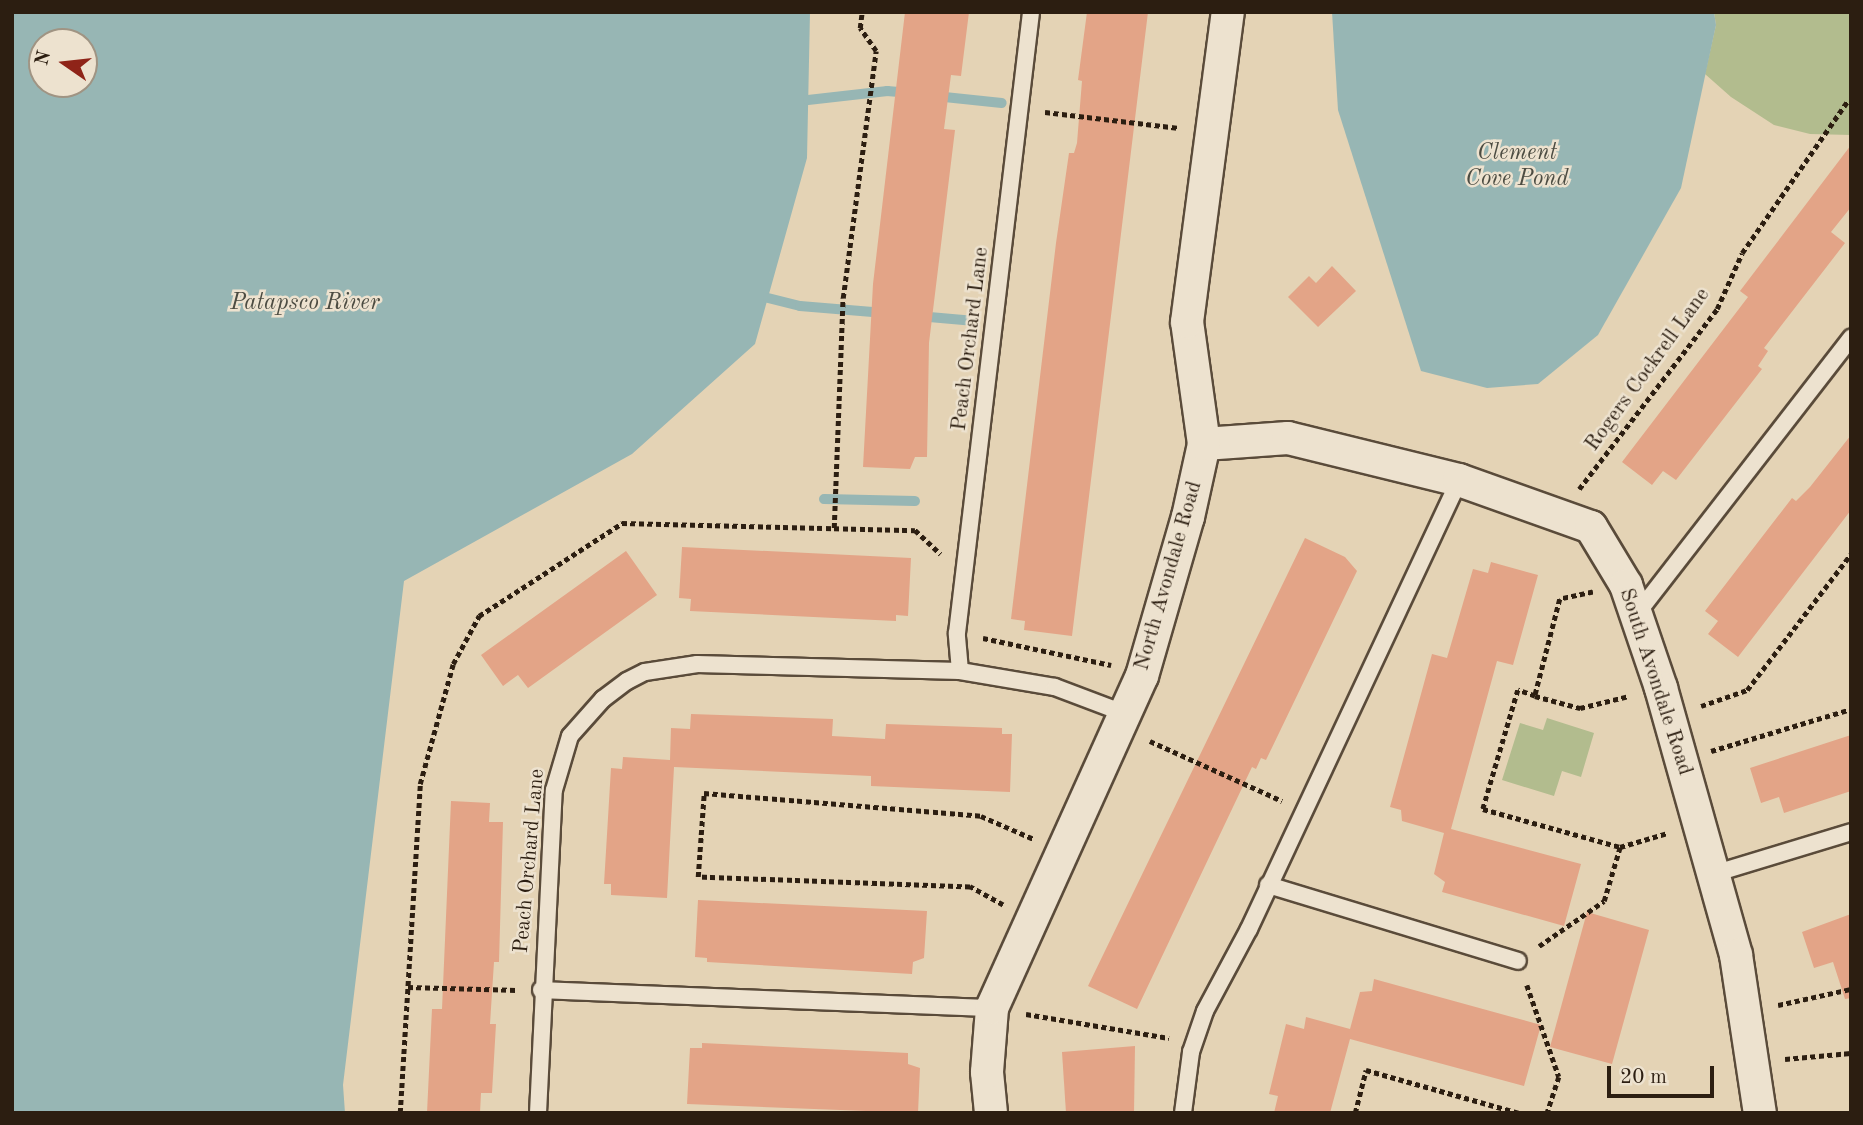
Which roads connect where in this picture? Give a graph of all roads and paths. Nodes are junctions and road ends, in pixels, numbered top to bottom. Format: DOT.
graph roads {
  1 [pos="862,12"];
  2 [pos="1031,12"];
  3 [pos="1228,12"];
  4 [pos="1847,102"];
  5 [pos="1017,109"];
  6 [pos="1213,132"];
  7 [pos="1851,338"];
  8 [pos="1204,444"];
  9 [pos="1459,480"];
  10 [pos="1561,513"];
  11 [pos="834,528"];
  12 [pos="1851,554"];
  13 [pos="1626,585"];
  14 [pos="1634,617"];
  15 [pos="960,671"];
  16 [pos="1535,696"];
  17 [pos="1665,703"];
  18 [pos="1851,709"];
  19 [pos="1123,721"];
  20 [pos="1681,760"];
  21 [pos="1303,811"];
  22 [pos="1700,825"];
  23 [pos="1851,832"];
  24 [pos="1620,847"];
  25 [pos="1064,852"];
  26 [pos="1713,874"];
  27 [pos="1268,885"];
  28 [pos="1030,920"];
  29 [pos="1518,961"];
  30 [pos="408,987"];
  31 [pos="1851,989"];
  32 [pos="541,990"];
  33 [pos="992,1008"];
  34 [pos="1746,1010"];
  35 [pos="1194,1042"];
  36 [pos="1851,1053"];
  37 [pos="1753,1062"];
  38 [pos="538,1113"];
  39 [pos="991,1113"];
  40 [pos="1183,1113"];
  41 [pos="1355,1113"];
  42 [pos="1519,1113"];
  43 [pos="1547,1113"];
  44 [pos="1760,1113"];
  1 -- 11 [label="path"];
  2 -- 5 [label="lane, Peach Orchard Lane"];
  3 -- 6 [label="street, North Avondale Road"];
  4 -- 10 [label="path, Rogers Cockrell Lane"];
  5 -- 6 [label="path"];
  5 -- 15 [label="lane, Peach Orchard Lane"];
  6 -- 8 [label="street, North Avondale Road"];
  7 -- 14 [label="lane"];
  8 -- 9 [label="street, South Avondale Road"];
  8 -- 19 [label="street, North Avondale Road"];
  9 -- 10 [label="street, South Avondale Road"];
  9 -- 21 [label="lane"];
  10 -- 13 [label="street, South Avondale Road"];
  12 -- 17 [label="path"];
  13 -- 14 [label="street, South Avondale Road"];
  13 -- 16 [label="path"];
  14 -- 17 [label="street, South Avondale Road"];
  15 -- 19 [label="lane, Peach Orchard Lane"];
  15 -- 32 [label="lane, Peach Orchard Lane"];
  16 -- 17 [label="path"];
  16 -- 24 [label="path"];
  17 -- 20 [label="street, South Avondale Road"];
  18 -- 20 [label="path"];
  19 -- 21 [label="path"];
  19 -- 25 [label="street, North Avondale Road"];
  20 -- 22 [label="street, South Avondale Road"];
  21 -- 27 [label="lane"];
  22 -- 24 [label="path"];
  22 -- 26 [label="street, South Avondale Road"];
  23 -- 26 [label="lane"];
  24 -- 29 [label="path"];
  25 -- 28 [label="street, North Avondale Road"];
  25 -- 28 [label="path"];
  26 -- 34 [label="street, South Avondale Road"];
  27 -- 29 [label="lane"];
  27 -- 35 [label="lane"];
  28 -- 33 [label="street, North Avondale Road"];
  29 -- 43 [label="path"];
  30 -- 32 [label="path"];
  31 -- 34 [label="path"];
  32 -- 33 [label="lane"];
  32 -- 38 [label="lane, Peach Orchard Lane"];
  33 -- 35 [label="path"];
  33 -- 39 [label="street, North Avondale Road"];
  34 -- 37 [label="street, South Avondale Road"];
  35 -- 40 [label="lane"];
  36 -- 37 [label="path"];
  37 -- 44 [label="street, South Avondale Road"];
  41 -- 42 [label="path"];
}
